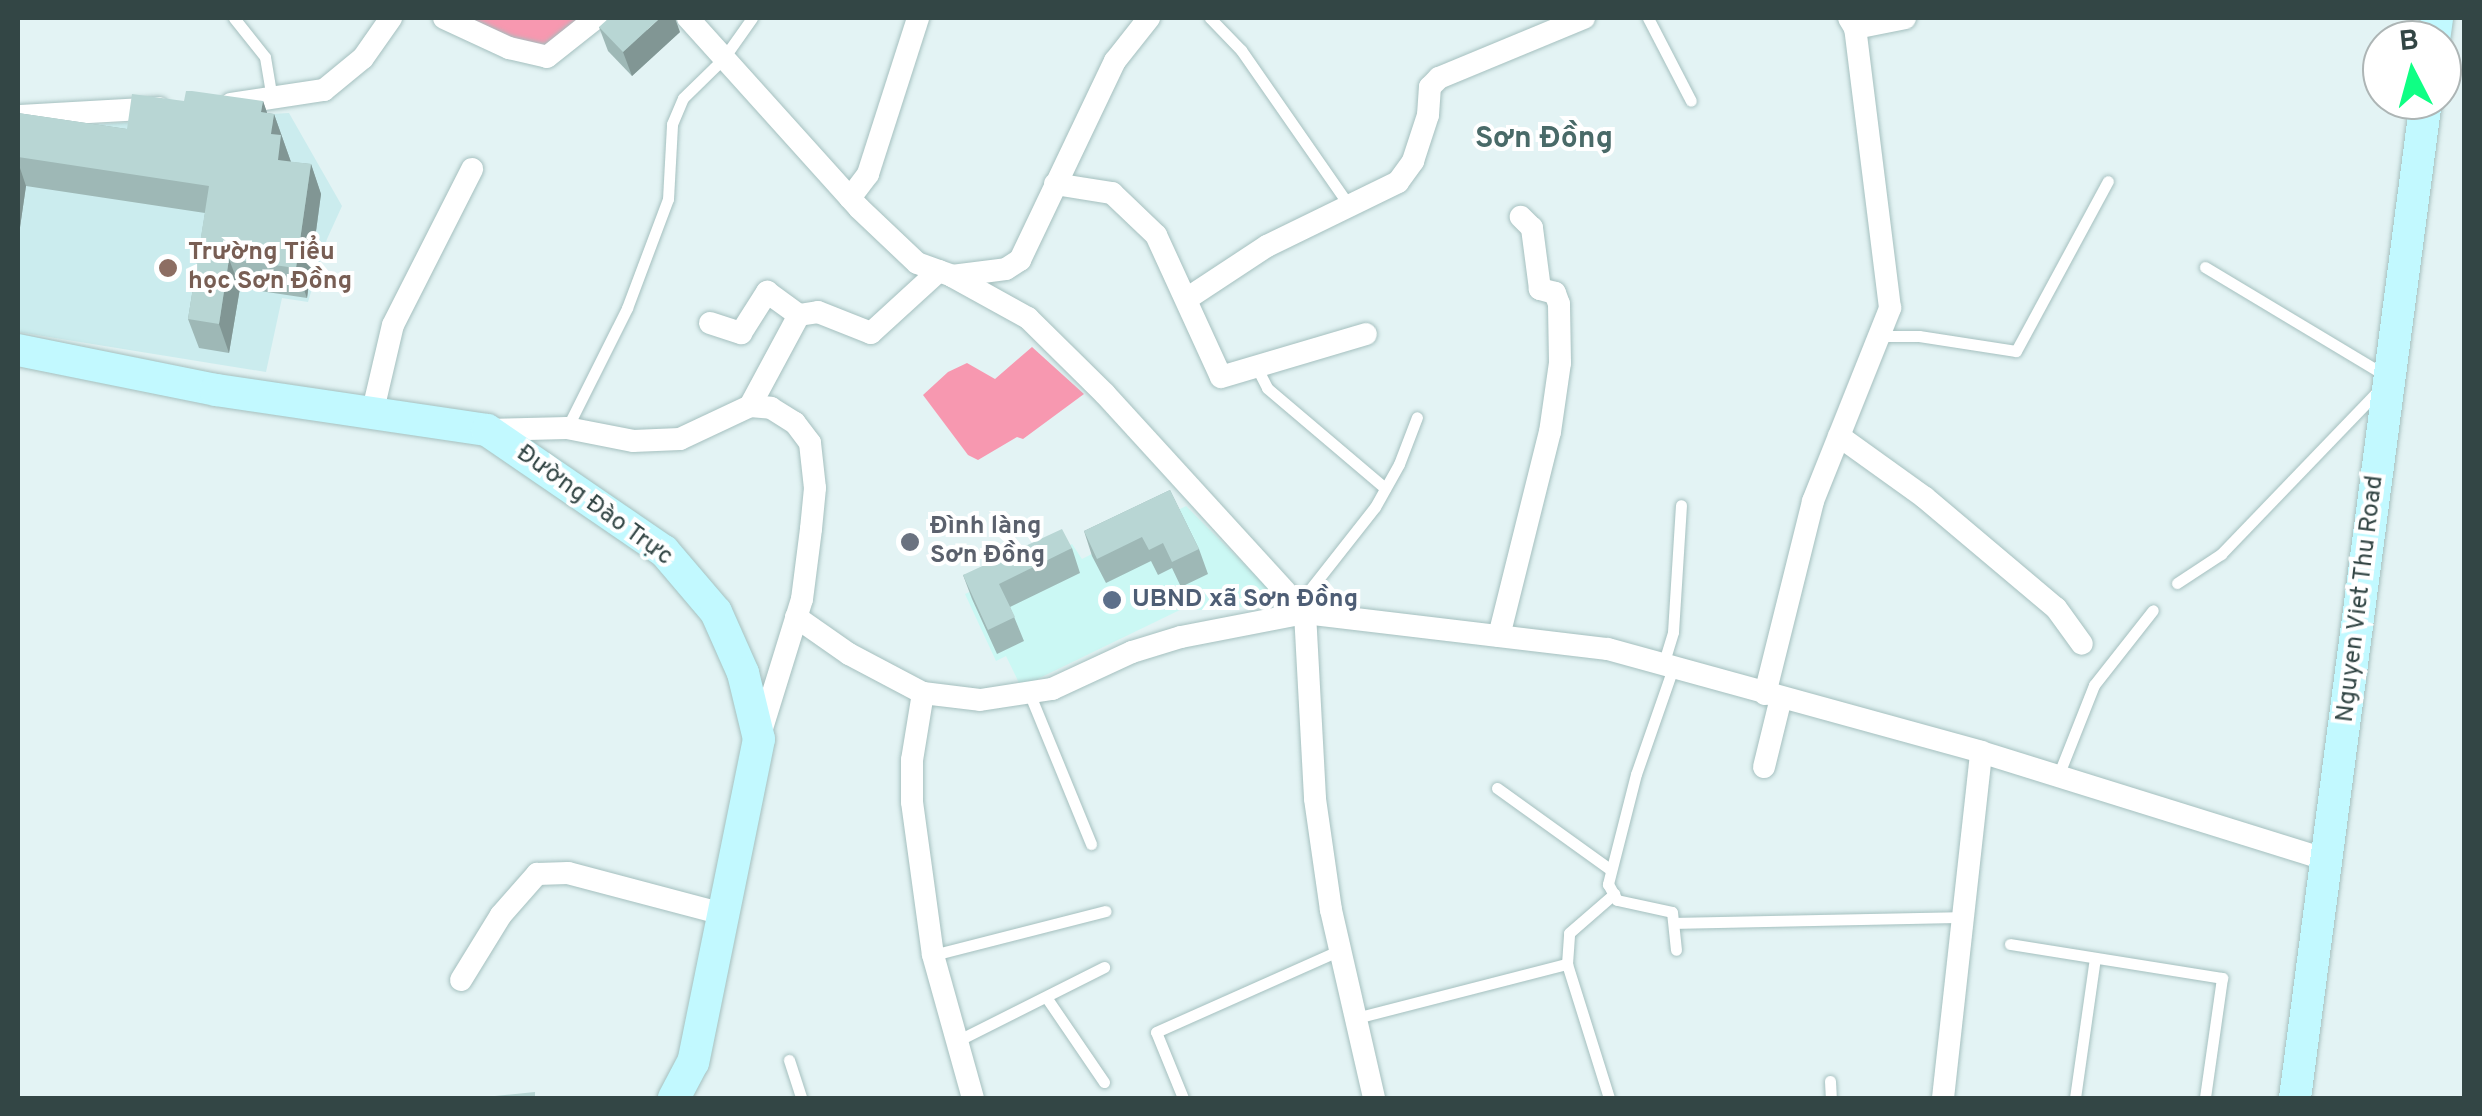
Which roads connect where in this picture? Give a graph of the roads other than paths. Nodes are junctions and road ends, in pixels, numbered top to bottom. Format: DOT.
graph roads {
  1 [pos="234,18"];
  2 [pos="392,18"];
  3 [pos="444,18"];
  4 [pos="596,18"];
  5 [pos="688,18"];
  6 [pos="752,18"];
  7 [pos="918,18"];
  8 [pos="1149,18"];
  9 [pos="1210,18"];
  10 [pos="1584,18"];
  11 [pos="1648,18"];
  12 [pos="1905,18"];
  13 [pos="1852,23"];
  14 [pos="723,59"];
  15 [pos="272,99"];
  16 [pos="1691,101"];
  17 [pos="18,116"];
  18 [pos="2423,120"];
  19 [pos="472,170"];
  20 [pos="2108,180"];
  21 [pos="1055,184"];
  22 [pos="850,198"];
  23 [pos="1348,204"];
  24 [pos="1521,217"];
  25 [pos="2205,267"];
  26 [pos="946,274"];
  27 [pos="1188,298"];
  28 [pos="799,315"];
  29 [pos="710,322"];
  30 [pos="1366,334"];
  31 [pos="1878,336"];
  32 [pos="18,350"];
  33 [pos="1256,368"];
  34 [pos="2390,378"];
  35 [pos="750,406"];
  36 [pos="373,410"];
  37 [pos="1417,417"];
  38 [pos="567,428"];
  39 [pos="488,430"];
  40 [pos="1839,436"];
  41 [pos="1386,488"];
  42 [pos="1681,505"];
  43 [pos="2177,583"];
  44 [pos="1301,610"];
  45 [pos="2153,610"];
  46 [pos="796,617"];
  47 [pos="1498,636"];
  48 [pos="2082,644"];
  49 [pos="1668,666"];
  50 [pos="923,693"];
  51 [pos="1030,695"];
  52 [pos="1772,696"];
  53 [pos="760,739"];
  54 [pos="1981,752"];
  55 [pos="1764,767"];
  56 [pos="2058,776"];
  57 [pos="1497,788"];
  58 [pos="1091,844"];
  59 [pos="2326,860"];
  60 [pos="1611,870"];
  61 [pos="1614,894"];
  62 [pos="1105,911"];
  63 [pos="723,914"];
  64 [pos="1963,917"];
  65 [pos="1676,923"];
  66 [pos="2010,944"];
  67 [pos="1340,950"];
  68 [pos="1676,950"];
  69 [pos="933,955"];
  70 [pos="2095,958"];
  71 [pos="1567,964"];
  72 [pos="1104,967"];
  73 [pos="462,980"];
  74 [pos="1046,996"];
  75 [pos="1356,1018"];
  76 [pos="955,1042"];
  77 [pos="789,1060"];
  78 [pos="1830,1081"];
  79 [pos="1104,1082"];
  80 [pos="674,1098"];
  81 [pos="801,1098"];
  82 [pos="973,1098"];
  83 [pos="1183,1098"];
  84 [pos="1374,1098"];
  85 [pos="1609,1098"];
  86 [pos="1831,1098"];
  87 [pos="1943,1098"];
  88 [pos="2076,1098"];
  89 [pos="2205,1098"];
  90 [pos="2294,1098"];
  1 -- 15 [label="lane"];
  2 -- 15 [label="street"];
  3 -- 4 [label="street"];
  5 -- 14 [label="street"];
  6 -- 14 [label="lane"];
  7 -- 22 [label="street"];
  8 -- 21 [label="street"];
  9 -- 23 [label="lane"];
  10 -- 23 [label="street"];
  11 -- 16 [label="lane"];
  12 -- 13 [label="street"];
  13 -- 31 [label="street"];
  14 -- 22 [label="street"];
  14 -- 38 [label="lane"];
  15 -- 17 [label="street"];
  18 -- 34 [label="street, Nguyen Viet Thu Road"];
  19 -- 36 [label="street"];
  20 -- 31 [label="lane"];
  21 -- 26 [label="street"];
  21 -- 27 [label="street"];
  22 -- 26 [label="street"];
  23 -- 27 [label="street"];
  24 -- 47 [label="street"];
  25 -- 34 [label="lane"];
  26 -- 28 [label="street"];
  26 -- 44 [label="street"];
  27 -- 33 [label="street"];
  28 -- 29 [label="street"];
  28 -- 35 [label="street"];
  30 -- 33 [label="street"];
  31 -- 40 [label="street"];
  32 -- 36 [label="street, Đường Đào Trực"];
  33 -- 41 [label="lane"];
  34 -- 43 [label="lane"];
  34 -- 59 [label="street, Nguyen Viet Thu Road"];
  35 -- 38 [label="street"];
  35 -- 46 [label="street"];
  36 -- 39 [label="street, Đường Đào Trực"];
  37 -- 41 [label="lane"];
  38 -- 39 [label="street"];
  39 -- 53 [label="street, Đường Đào Trực"];
  40 -- 48 [label="street"];
  40 -- 52 [label="street"];
  41 -- 44 [label="lane"];
  42 -- 49 [label="lane"];
  44 -- 47 [label="street"];
  44 -- 51 [label="street"];
  44 -- 67 [label="street"];
  45 -- 56 [label="lane"];
  46 -- 50 [label="street"];
  46 -- 53 [label="street"];
  47 -- 49 [label="street"];
  49 -- 52 [label="street"];
  49 -- 60 [label="lane"];
  50 -- 51 [label="street"];
  50 -- 69 [label="street"];
  51 -- 58 [label="lane"];
  52 -- 54 [label="street"];
  52 -- 55 [label="street"];
  53 -- 63 [label="street, Đường Đào Trực"];
  54 -- 56 [label="street"];
  54 -- 64 [label="street"];
  56 -- 59 [label="street"];
  57 -- 60 [label="lane"];
  59 -- 90 [label="street, Nguyen Viet Thu Road"];
  60 -- 61 [label="lane"];
  61 -- 65 [label="lane"];
  61 -- 71 [label="lane"];
  62 -- 69 [label="lane"];
  63 -- 73 [label="street"];
  63 -- 80 [label="street, Đường Đào Trực"];
  64 -- 65 [label="lane"];
  64 -- 87 [label="street"];
  65 -- 68 [label="lane"];
  66 -- 70 [label="lane"];
  67 -- 75 [label="street"];
  67 -- 83 [label="lane"];
  69 -- 76 [label="street"];
  70 -- 88 [label="lane"];
  70 -- 89 [label="lane"];
  71 -- 75 [label="lane"];
  71 -- 85 [label="lane"];
  72 -- 74 [label="lane"];
  74 -- 76 [label="lane"];
  74 -- 79 [label="lane"];
  75 -- 84 [label="street"];
  76 -- 82 [label="street"];
  77 -- 81 [label="lane"];
  78 -- 86 [label="lane"];
}
